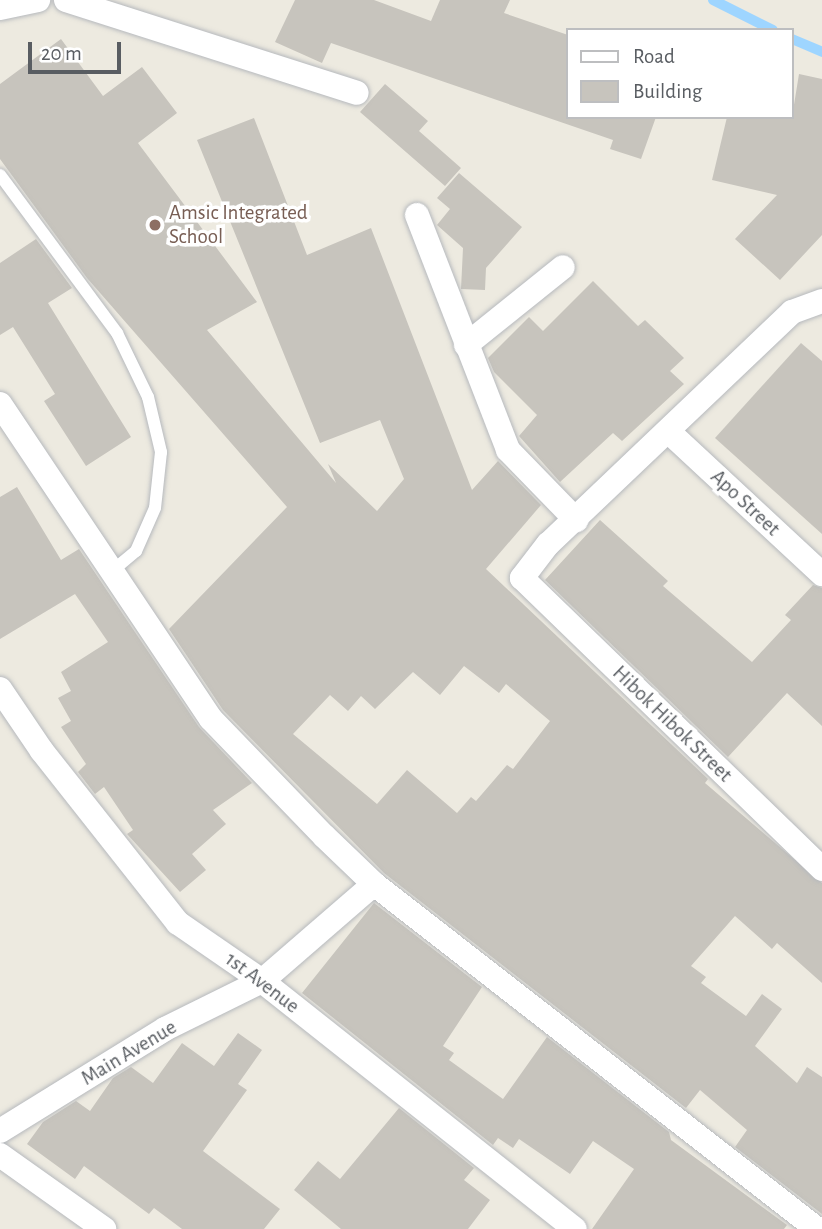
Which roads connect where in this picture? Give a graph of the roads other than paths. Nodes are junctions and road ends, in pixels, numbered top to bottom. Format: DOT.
graph roads {
  1 [pos="38,0"];
  2 [pos="66,0"];
  3 [pos="0,9"];
  4 [pos="356,93"];
  5 [pos="0,175"];
  6 [pos="416,215"];
  7 [pos="563,267"];
  8 [pos="822,301"];
  9 [pos="466,345"];
  10 [pos="0,404"];
  11 [pos="669,432"];
  12 [pos="576,520"];
  13 [pos="112,571"];
  14 [pos="822,574"];
  15 [pos="0,689"];
  16 [pos="822,869"];
  17 [pos="374,884"];
  18 [pos="262,981"];
  19 [pos="0,1131"];
  20 [pos="0,1155"];
  21 [pos="104,1229"];
  22 [pos="575,1229"];
  23 [pos="817,1229"];
  1 -- 3 [label="street"];
  2 -- 4 [label="street"];
  5 -- 13 [label="lane"];
  6 -- 9 [label="street"];
  7 -- 9 [label="street"];
  8 -- 11 [label="street"];
  9 -- 12 [label="street"];
  10 -- 13 [label="street"];
  11 -- 12 [label="street"];
  11 -- 14 [label="street, Apo Street"];
  12 -- 16 [label="street, Hibok Hibok Street"];
  13 -- 17 [label="street"];
  15 -- 18 [label="street, 1st Avenue"];
  17 -- 18 [label="street, Main Avenue"];
  17 -- 23 [label="street"];
  18 -- 19 [label="street, Main Avenue"];
  18 -- 22 [label="street, 1st Avenue"];
  20 -- 21 [label="street"];
}
